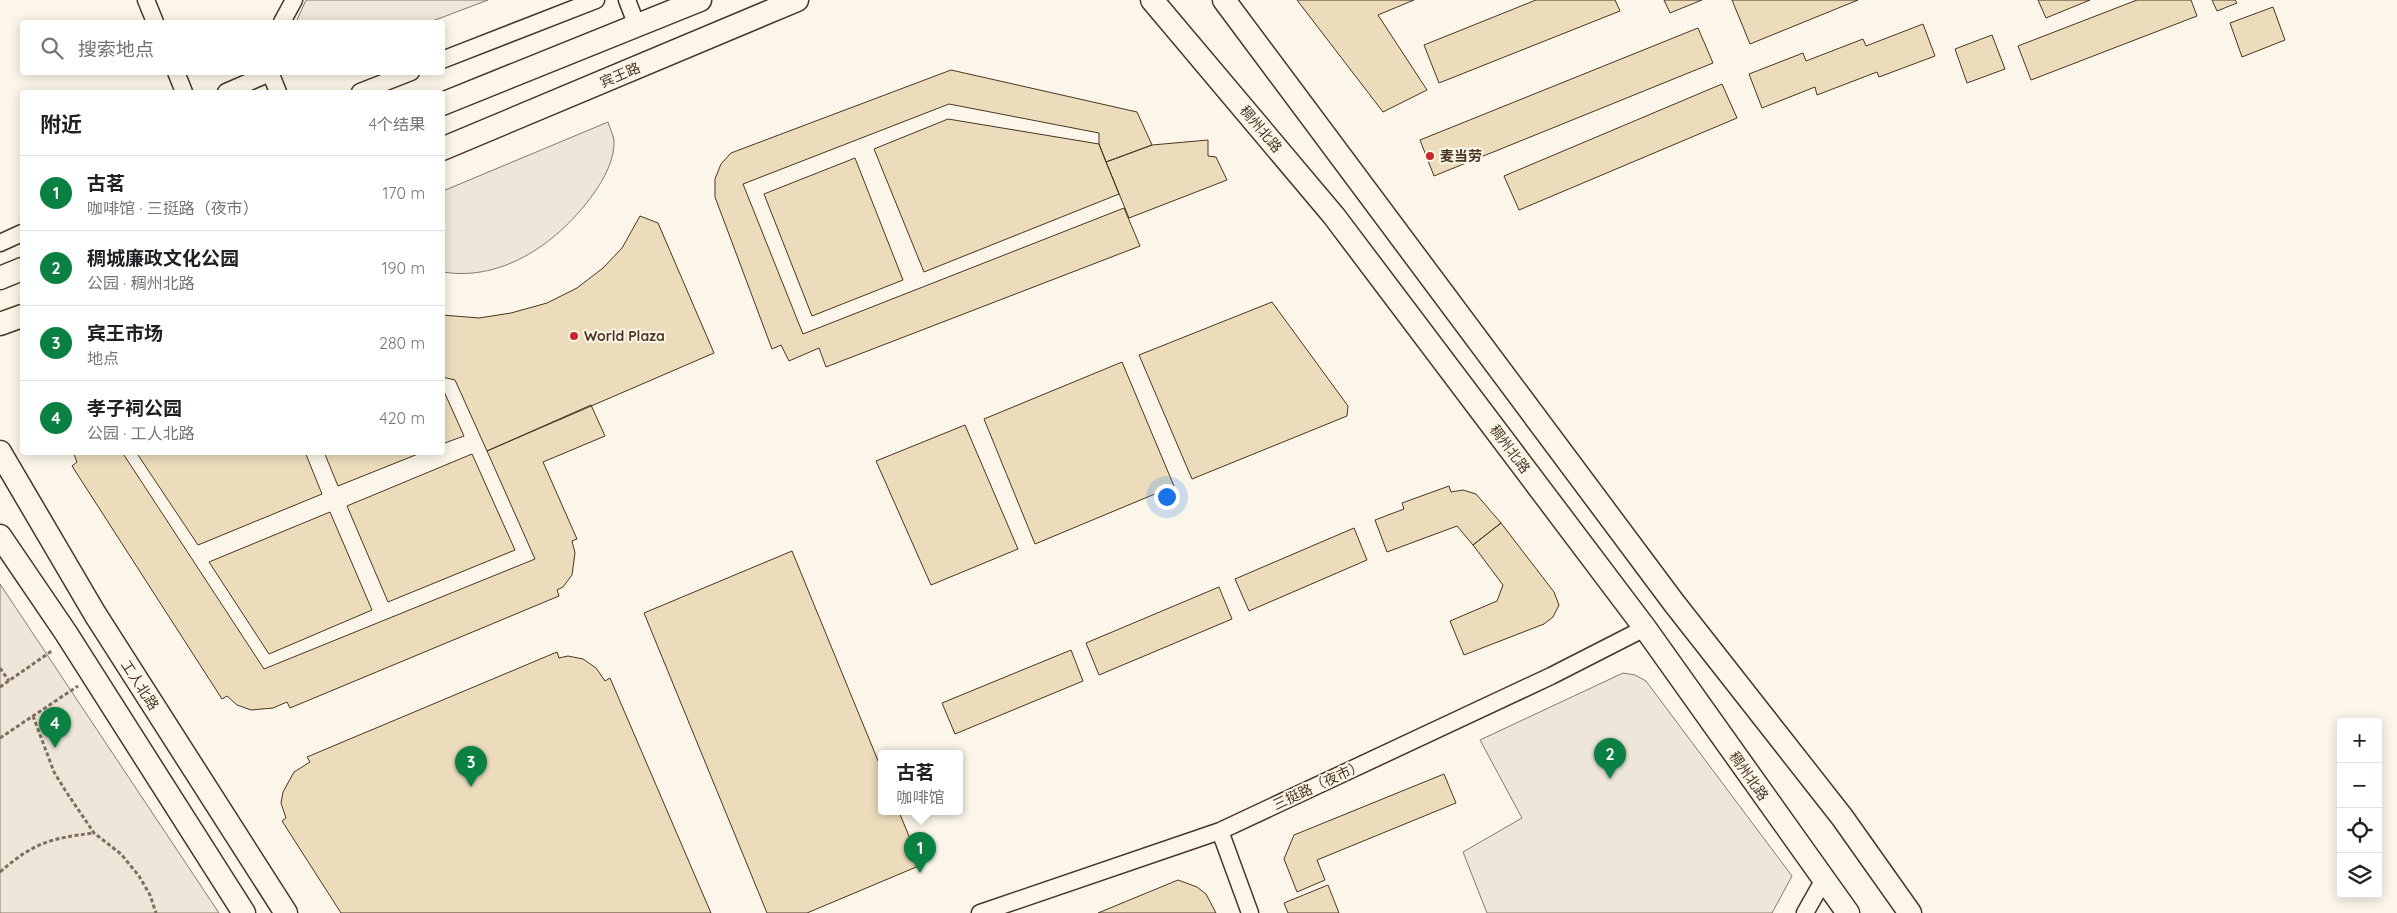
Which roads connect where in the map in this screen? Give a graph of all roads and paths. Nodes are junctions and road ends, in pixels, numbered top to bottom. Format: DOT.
graph roads {
  1 [pos="146,0"];
  2 [pos="294,0"];
  3 [pos="595,0"];
  4 [pos="627,0"];
  5 [pos="700,0"];
  6 [pos="797,0"];
  7 [pos="1152,0"];
  8 [pos="1224,0"];
  9 [pos="154,20"];
  10 [pos="283,20"];
  11 [pos="637,26"];
  12 [pos="445,59"];
  13 [pos="177,75"];
  14 [pos="265,75"];
  15 [pos="271,75"];
  16 [pos="403,75"];
  17 [pos="183,90"];
  18 [pos="231,90"];
  19 [pos="277,90"];
  20 [pos="365,90"];
  21 [pos="445,103"];
  22 [pos="445,148"];
  23 [pos="20,234"];
  24 [pos="0,243"];
  25 [pos="20,270"];
  26 [pos="0,278"];
  27 [pos="20,317"];
  28 [pos="0,324"];
  29 [pos="0,452"];
  30 [pos="0,536"];
  31 [pos="1645,628"];
  32 [pos="70,639"];
  33 [pos="0,668"];
  34 [pos="94,676"];
  35 [pos="9,680"];
  36 [pos="0,686"];
  37 [pos="33,716"];
  38 [pos="0,738"];
  39 [pos="1220,831"];
  40 [pos="94,833"];
  41 [pos="0,872"];
  42 [pos="1823,881"];
  43 [pos="156,913"];
  44 [pos="244,913"];
  45 [pos="286,913"];
  46 [pos="980,913"];
  47 [pos="1250,913"];
  48 [pos="1805,913"];
  49 [pos="1848,913"];
  50 [pos="1910,913"];
  1 -- 9 [label="street"];
  2 -- 10 [label="street"];
  3 -- 12 [label="street"];
  4 -- 11 [label="street"];
  5 -- 11 [label="main road"];
  6 -- 22 [label="main road, 宾王路"];
  7 -- 31 [label="main road, 稠州北路"];
  8 -- 50 [label="main road"];
  11 -- 21 [label="main road"];
  13 -- 17 [label="street"];
  14 -- 18 [label="street"];
  15 -- 19 [label="street"];
  16 -- 20 [label="street"];
  23 -- 24 [label="street"];
  25 -- 26 [label="main road"];
  27 -- 28 [label="main road"];
  29 -- 45 [label="main road, 工人北路"];
  30 -- 32 [label="main road"];
  31 -- 39 [label="street, 三挺路（夜市）"];
  31 -- 42 [label="main road, 稠州北路"];
  32 -- 34 [label="main road"];
  32 -- 35 [label="path"];
  33 -- 35 [label="path"];
  34 -- 37 [label="path"];
  34 -- 44 [label="main road"];
  35 -- 36 [label="path"];
  37 -- 38 [label="path"];
  37 -- 40 [label="path"];
  39 -- 46 [label="street, 三挺路（夜市）"];
  39 -- 47 [label="street"];
  40 -- 41 [label="path"];
  40 -- 43 [label="path"];
  42 -- 48 [label="street"];
  42 -- 49 [label="main road, 稠州北路"];
}
